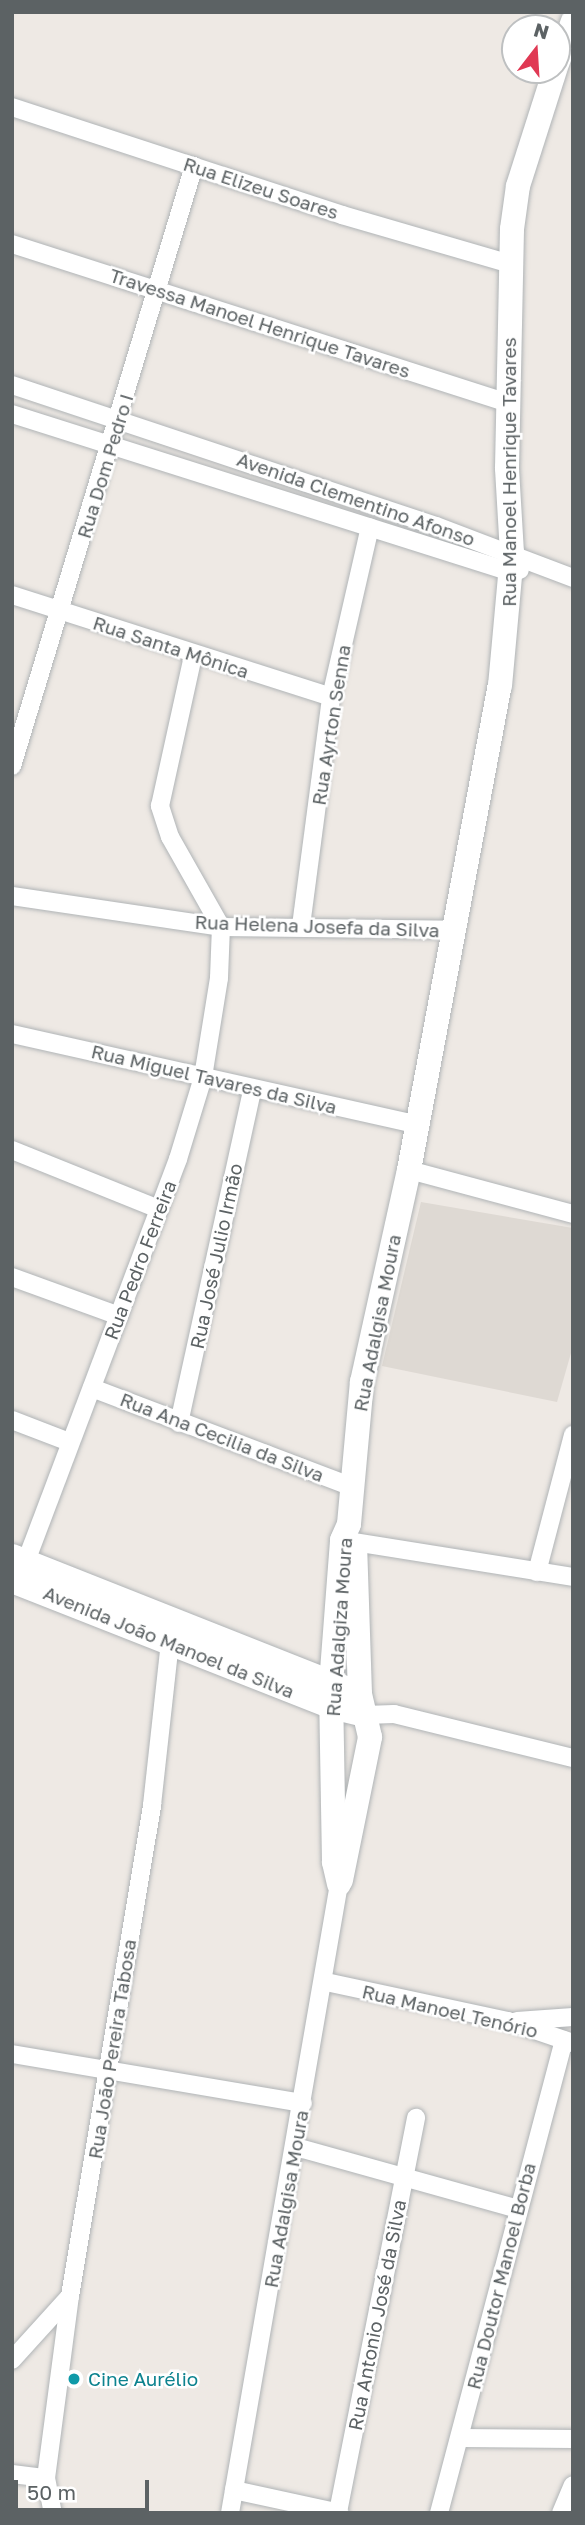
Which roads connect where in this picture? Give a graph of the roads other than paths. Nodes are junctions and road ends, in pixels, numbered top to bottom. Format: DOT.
graph roads {
  1 [pos="551,84"];
  2 [pos="12,107"];
  3 [pos="194,166"];
  4 [pos="12,244"];
  5 [pos="511,264"];
  6 [pos="159,289"];
  7 [pos="12,385"];
  8 [pos="508,403"];
  9 [pos="12,414"];
  10 [pos="120,419"];
  11 [pos="112,444"];
  12 [pos="370,527"];
  13 [pos="512,562"];
  14 [pos="573,578"];
  15 [pos="12,596"];
  16 [pos="61,611"];
  17 [pos="193,656"];
  18 [pos="331,697"];
  19 [pos="12,766"];
  20 [pos="12,896"];
  21 [pos="301,926"];
  22 [pos="221,927"];
  23 [pos="455,930"];
  24 [pos="12,1034"];
  25 [pos="203,1077"];
  26 [pos="252,1090"];
  27 [pos="415,1124"];
  28 [pos="12,1150"];
  29 [pos="409,1170"];
  30 [pos="159,1209"];
  31 [pos="573,1213"];
  32 [pos="12,1277"];
  33 [pos="119,1316"];
  34 [pos="92,1388"];
  35 [pos="12,1420"];
  36 [pos="180,1423"];
  37 [pos="573,1435"];
  38 [pos="69,1443"];
  39 [pos="567,1480"];
  40 [pos="352,1487"];
  41 [pos="348,1535"];
  42 [pos="17,1570"];
  43 [pos="537,1572"];
  44 [pos="573,1577"];
  45 [pos="171,1631"];
  46 [pos="332,1696"];
  47 [pos="363,1704"];
  48 [pos="573,1758"];
  49 [pos="339,1884"];
  50 [pos="326,1982"];
  51 [pos="573,2017"];
  52 [pos="508,2021"];
  53 [pos="569,2041"];
  54 [pos="12,2054"];
  55 [pos="109,2069"];
  56 [pos="303,2103"];
  57 [pos="416,2118"];
  58 [pos="296,2147"];
  59 [pos="404,2178"];
  60 [pos="518,2209"];
  61 [pos="70,2296"];
  62 [pos="12,2360"];
  63 [pos="461,2438"];
  64 [pos="573,2439"];
  65 [pos="12,2474"];
  66 [pos="46,2478"];
  67 [pos="573,2485"];
  68 [pos="234,2490"];
  69 [pos="53,2513"];
  70 [pos="230,2513"];
  71 [pos="339,2513"];
  72 [pos="439,2513"];
  73 [pos="561,2513"];
  1 -- 5 [label="street, Rua Manoel Henrique Tavares"];
  2 -- 3 [label="street, Rua Elizeu Soares"];
  3 -- 5 [label="street, Rua Elizeu Soares"];
  3 -- 6 [label="street, Rua Dom Pedro I"];
  4 -- 6 [label="street, Travessa Manoel Henrique Tavares"];
  5 -- 8 [label="street, Rua Manoel Henrique Tavares"];
  6 -- 8 [label="street, Travessa Manoel Henrique Tavares"];
  6 -- 10 [label="street, Rua Dom Pedro I"];
  7 -- 10 [label="street, Avenida Clementino Afonso"];
  8 -- 13 [label="street, Rua Manoel Henrique Tavares"];
  9 -- 11 [label="street, Avenida Clementino Afonso"];
  10 -- 11 [label="street, Rua Dom Pedro I"];
  10 -- 13 [label="street, Avenida Clementino Afonso"];
  11 -- 12 [label="street, Avenida Clementino Afonso"];
  11 -- 16 [label="street, Rua Dom Pedro I"];
  12 -- 13 [label="street, Avenida Clementino Afonso"];
  12 -- 18 [label="street, Rua Ayrton Senna"];
  13 -- 14 [label="street, Avenida Clementino Afonso"];
  13 -- 23 [label="street, Rua Manoel Henrique Tavares"];
  15 -- 16 [label="street, Rua Santa Mônica"];
  16 -- 17 [label="street, Rua Santa Mônica"];
  16 -- 19 [label="street, Rua Dom Pedro I"];
  17 -- 18 [label="street, Rua Santa Mônica"];
  17 -- 22 [label="street"];
  18 -- 21 [label="street, Rua Ayrton Senna"];
  20 -- 22 [label="street, Rua Helena Josefa da Silva"];
  21 -- 22 [label="street, Rua Helena Josefa da Silva"];
  21 -- 23 [label="street, Rua Helena Josefa da Silva"];
  22 -- 25 [label="street, Rua Pedro Ferreira"];
  23 -- 27 [label="street, Rua Manoel Henrique Tavares"];
  24 -- 25 [label="street, Rua Miguel Tavares da Silva"];
  25 -- 26 [label="street, Rua Miguel Tavares da Silva"];
  25 -- 30 [label="street, Rua Pedro Ferreira"];
  26 -- 27 [label="street, Rua Miguel Tavares da Silva"];
  26 -- 36 [label="street, Rua José Julio Irmão"];
  27 -- 29 [label="street, Rua Adalgisa Moura"];
  28 -- 30 [label="street"];
  29 -- 31 [label="street"];
  29 -- 40 [label="street, Rua Adalgisa Moura"];
  30 -- 33 [label="street, Rua Pedro Ferreira"];
  32 -- 33 [label="street"];
  33 -- 34 [label="street, Rua Pedro Ferreira"];
  34 -- 36 [label="street, Rua Ana Cecilia da Silva"];
  34 -- 38 [label="street, Rua Pedro Ferreira"];
  35 -- 38 [label="street"];
  36 -- 40 [label="street, Rua Ana Cecilia da Silva"];
  37 -- 39 [label="street"];
  38 -- 42 [label="street, Rua Pedro Ferreira"];
  39 -- 43 [label="street"];
  40 -- 41 [label="street, Rua Adalgisa Moura"];
  41 -- 43 [label="street"];
  41 -- 46 [label="street, Rua Adalgiza Moura"];
  41 -- 47 [label="street, Rua Adalgiza Moura"];
  42 -- 45 [label="street, Avenida João Manoel da Silva"];
  43 -- 44 [label="street"];
  45 -- 46 [label="street, Avenida João Manoel da Silva"];
  45 -- 55 [label="street, Rua João Pereira Tabosa"];
  46 -- 47 [label="street, Avenida João Manoel da Silva"];
  46 -- 49 [label="street, Rua Adalgiza Moura"];
  47 -- 48 [label="street"];
  47 -- 49 [label="street, Rua Adalgiza Moura"];
  49 -- 50 [label="street, Rua Adalgisa Moura"];
  50 -- 52 [label="street, Rua Manoel Tenório"];
  50 -- 56 [label="street, Rua Adalgisa Moura"];
  51 -- 52 [label="street"];
  52 -- 53 [label="street, Rua Manoel Tenório"];
  53 -- 60 [label="street, Rua Doutor Manoel Borba"];
  54 -- 55 [label="street"];
  55 -- 56 [label="street"];
  55 -- 61 [label="street, Rua João Pereira Tabosa"];
  56 -- 58 [label="street, Rua Adalgisa Moura"];
  57 -- 59 [label="street, Rua Antonio José da Silva"];
  58 -- 59 [label="street"];
  58 -- 68 [label="street, Rua Adalgisa Moura"];
  59 -- 60 [label="street"];
  59 -- 71 [label="street, Rua Antonio José da Silva"];
  60 -- 63 [label="street, Rua Doutor Manoel Borba"];
  61 -- 62 [label="street"];
  61 -- 66 [label="street, Rua João Pereira Tabosa"];
  63 -- 64 [label="street"];
  63 -- 72 [label="street, Rua Doutor Manoel Borba"];
  65 -- 66 [label="street"];
  66 -- 69 [label="street, Rua João Pereira Tabosa"];
  67 -- 73 [label="street"];
  68 -- 70 [label="street, Rua Adalgisa Moura"];
  68 -- 71 [label="street"];
}
